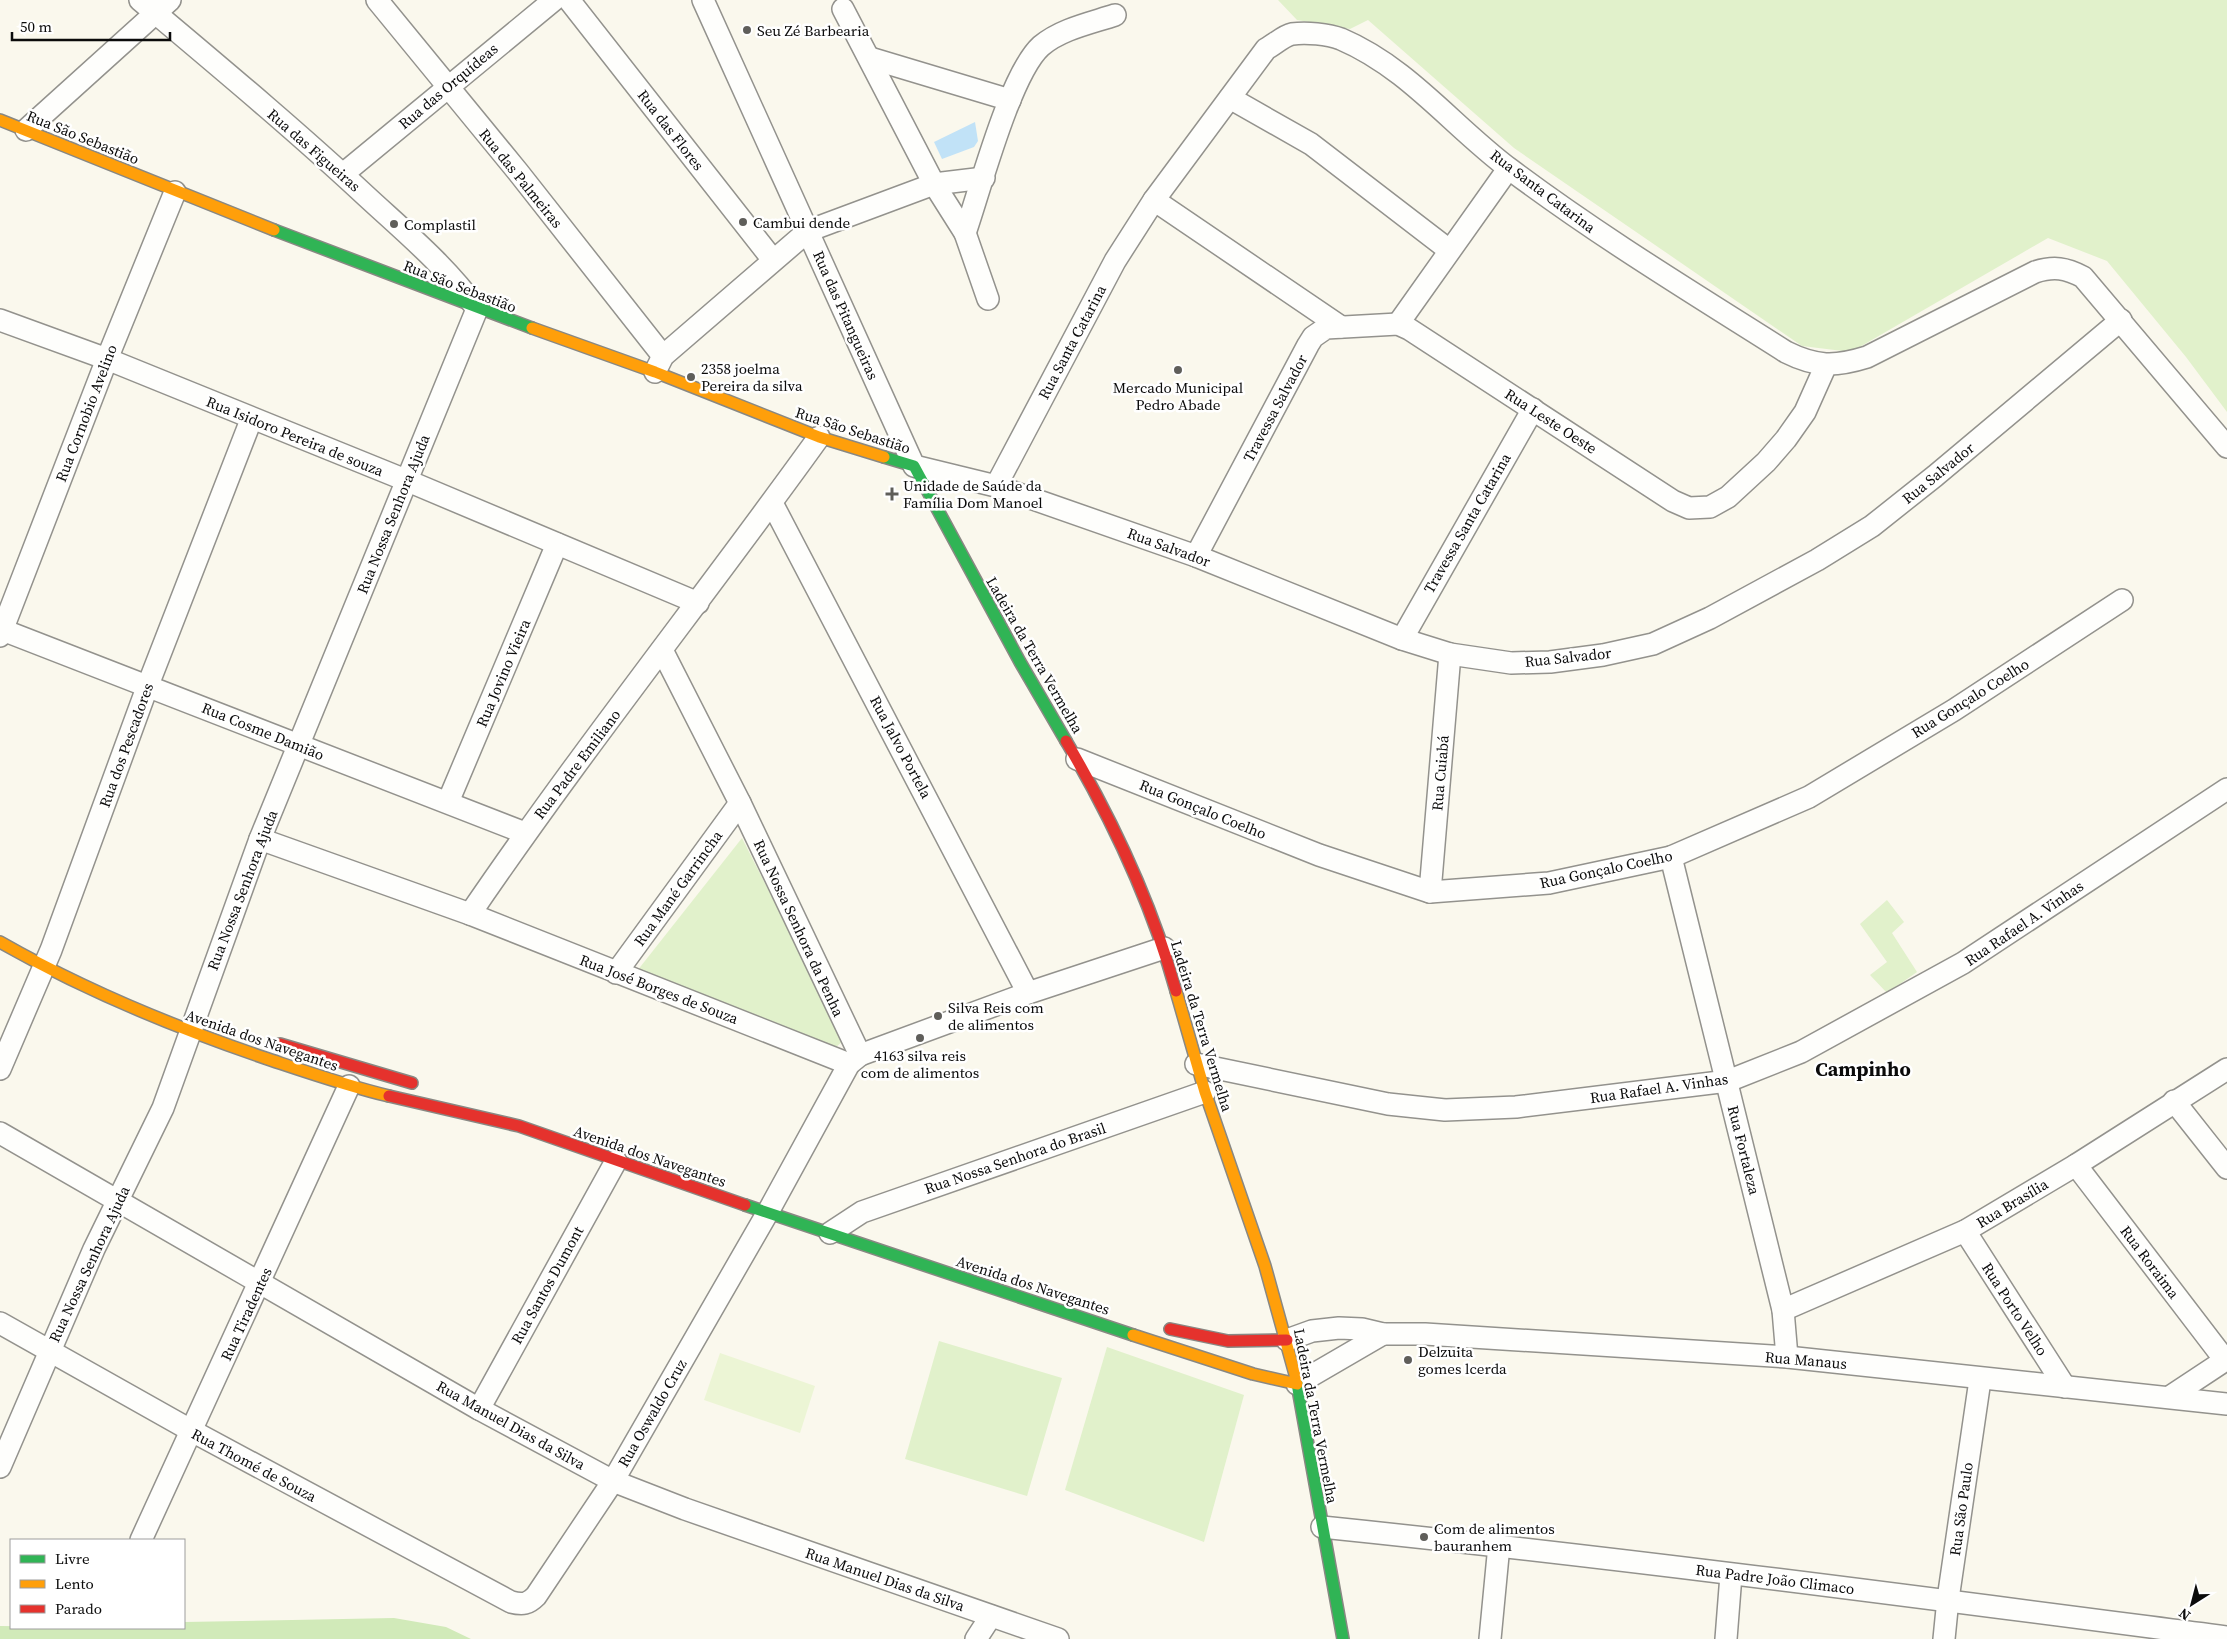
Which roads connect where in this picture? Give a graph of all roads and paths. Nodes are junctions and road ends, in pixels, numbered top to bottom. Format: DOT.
graph roads {
  1 [pos="377,0"];
  2 [pos="554,0"];
  3 [pos="569,0"];
  4 [pos="703,0"];
  5 [pos="155,4"];
  6 [pos="843,9"];
  7 [pos="1115,15"];
  8 [pos="870,58"];
  9 [pos="447,86"];
  10 [pos="1230,98"];
  11 [pos="1010,100"];
  12 [pos="0,120"];
  13 [pos="26,130"];
  14 [pos="1508,168"];
  15 [pos="342,174"];
  16 [pos="984,178"];
  17 [pos="934,184"];
  18 [pos="175,192"];
  19 [pos="1154,200"];
  20 [pos="808,231"];
  21 [pos="965,233"];
  22 [pos="1449,250"];
  23 [pos="773,260"];
  24 [pos="988,300"];
  25 [pos="477,309"];
  26 [pos="0,320"];
  27 [pos="2121,320"];
  28 [pos="1398,324"];
  29 [pos="1342,327"];
  30 [pos="107,359"];
  31 [pos="659,364"];
  32 [pos="1826,365"];
  33 [pos="1533,408"];
  34 [pos="251,420"];
  35 [pos="819,437"];
  36 [pos="2227,447"];
  37 [pos="914,466"];
  38 [pos="408,482"];
  39 [pos="996,486"];
  40 [pos="772,503"];
  41 [pos="557,544"];
  42 [pos="1196,556"];
  43 [pos="2122,600"];
  44 [pos="698,603"];
  45 [pos="1,632"];
  46 [pos="1402,639"];
  47 [pos="662,650"];
  48 [pos="1450,654"];
  49 [pos="148,685"];
  50 [pos="297,745"];
  51 [pos="1077,759"];
  52 [pos="2227,789"];
  53 [pos="448,802"];
  54 [pos="740,803"];
  55 [pos="525,833"];
  56 [pos="260,839"];
  57 [pos="1671,857"];
  58 [pos="1430,892"];
  59 [pos="470,914"];
  60 [pos="0,942"];
  61 [pos="1164,948"];
  62 [pos="49,954"];
  63 [pos="616,973"];
  64 [pos="1028,993"];
  65 [pos="194,1018"];
  66 [pos="268,1040"];
  67 [pos="854,1060"];
  68 [pos="1196,1064"];
  69 [pos="0,1069"];
  70 [pos="2227,1069"];
  71 [pos="1728,1081"];
  72 [pos="349,1086"];
  73 [pos="427,1086"];
  74 [pos="1205,1092"];
  75 [pos="2174,1101"];
  76 [pos="0,1134"];
  77 [pos="616,1161"];
  78 [pos="2076,1165"];
  79 [pos="2227,1168"];
  80 [pos="118,1201"];
  81 [pos="772,1203"];
  82 [pos="842,1226"];
  83 [pos="1965,1231"];
  84 [pos="261,1282"];
  85 [pos="1783,1310"];
  86 [pos="0,1322"];
  87 [pos="1162,1326"];
  88 [pos="1383,1334"];
  89 [pos="1287,1340"];
  90 [pos="49,1352"];
  91 [pos="1787,1357"];
  92 [pos="2226,1359"];
  93 [pos="1980,1380"];
  94 [pos="1297,1384"];
  95 [pos="2065,1387"];
  96 [pos="2172,1396"];
  97 [pos="2227,1404"];
  98 [pos="479,1409"];
  99 [pos="192,1431"];
  100 [pos="0,1467"];
  101 [pos="613,1481"];
  102 [pos="1322,1527"];
  103 [pos="141,1539"];
  104 [pos="1499,1545"];
  105 [pos="1731,1575"];
  106 [pos="1948,1599"];
  107 [pos="511,1602"];
  108 [pos="991,1616"];
  109 [pos="2165,1634"];
  110 [pos="2227,1637"];
  111 [pos="976,1639"];
  112 [pos="1058,1639"];
  113 [pos="1343,1639"];
  114 [pos="1490,1639"];
  115 [pos="1726,1639"];
  116 [pos="1944,1639"];
  1 -- 9 [label="street, Rua das Palmeiras"];
  2 -- 9 [label="street, Rua das Orquídeas"];
  3 -- 23 [label="street, Rua das Flores"];
  4 -- 20 [label="street, Rua das Pitangueiras"];
  5 -- 13 [label="street"];
  5 -- 15 [label="street, Rua das Figueiras"];
  6 -- 8 [label="street"];
  7 -- 11 [label="street"];
  8 -- 11 [label="street"];
  8 -- 17 [label="street"];
  9 -- 15 [label="street, Rua das Orquídeas"];
  9 -- 31 [label="street, Rua das Palmeiras"];
  10 -- 14 [label="street, Rua Santa Catarina"];
  10 -- 19 [label="street, Rua Santa Catarina"];
  10 -- 22 [label="street"];
  11 -- 16 [label="street"];
  12 -- 13 [label="main road, Rua São Sebastião"];
  13 -- 18 [label="main road, Rua São Sebastião"];
  14 -- 22 [label="street"];
  14 -- 32 [label="street, Rua Santa Catarina"];
  15 -- 25 [label="street, Rua das Figueiras"];
  16 -- 17 [label="street"];
  16 -- 21 [label="street"];
  17 -- 20 [label="street"];
  17 -- 21 [label="street"];
  18 -- 25 [label="main road, Rua São Sebastião"];
  18 -- 30 [label="street, Rua Cornobio Avelino"];
  19 -- 29 [label="street"];
  19 -- 39 [label="street, Rua Santa Catarina"];
  20 -- 23 [label="street"];
  20 -- 37 [label="street, Rua das Pitangueiras"];
  21 -- 24 [label="street"];
  22 -- 28 [label="street"];
  23 -- 31 [label="street"];
  25 -- 31 [label="main road, Rua São Sebastião"];
  25 -- 38 [label="street, Rua Nossa Senhora Ajuda"];
  26 -- 30 [label="street, Rua Isidoro Pereira de souza"];
  27 -- 32 [label="street, Rua Santa Catarina"];
  27 -- 36 [label="street, Rua Santa Catarina"];
  27 -- 48 [label="street, Rua Salvador"];
  28 -- 29 [label="street, Travessa Salvador"];
  28 -- 33 [label="street, Rua Leste Oeste"];
  29 -- 42 [label="street, Travessa Salvador"];
  30 -- 34 [label="street, Rua Isidoro Pereira de souza"];
  30 -- 45 [label="street, Rua Cornobio Avelino"];
  31 -- 35 [label="main road, Rua São Sebastião"];
  32 -- 33 [label="street, Rua Leste Oeste"];
  33 -- 46 [label="street, Travessa Santa Catarina"];
  34 -- 38 [label="street, Rua Isidoro Pereira de souza"];
  34 -- 49 [label="street, Rua dos Pescadores"];
  35 -- 37 [label="main road, Rua São Sebastião"];
  35 -- 40 [label="street, Rua Padre Emiliano"];
  37 -- 39 [label="street, Rua Salvador"];
  37 -- 51 [label="main road, Ladeira da Terra Vermelha"];
  38 -- 41 [label="street, Rua Isidoro Pereira de souza"];
  38 -- 50 [label="street, Rua Nossa Senhora Ajuda"];
  39 -- 42 [label="street, Rua Salvador"];
  40 -- 44 [label="street, Rua Padre Emiliano"];
  40 -- 64 [label="street, Rua Jalvo Portela"];
  41 -- 44 [label="street, Rua Isidoro Pereira de souza"];
  41 -- 53 [label="street, Rua Jovino Vieira"];
  42 -- 46 [label="street, Rua Salvador"];
  43 -- 57 [label="street, Rua Gonçalo Coelho"];
  44 -- 47 [label="street, Rua Padre Emiliano"];
  45 -- 49 [label="street, Rua Cosme Damião"];
  46 -- 48 [label="street, Rua Salvador"];
  47 -- 54 [label="street, Rua Nossa Senhora da Penha"];
  47 -- 55 [label="street, Rua Padre Emiliano"];
  48 -- 58 [label="street, Rua Cuiabá"];
  49 -- 50 [label="street, Rua Cosme Damião"];
  49 -- 62 [label="street, Rua dos Pescadores"];
  50 -- 53 [label="street, Rua Cosme Damião"];
  50 -- 56 [label="street, Rua Nossa Senhora Ajuda"];
  51 -- 58 [label="street, Rua Gonçalo Coelho"];
  51 -- 61 [label="main road, Ladeira da Terra Vermelha"];
  52 -- 71 [label="street, Rua Rafael A. Vinhas"];
  53 -- 55 [label="street, Rua Cosme Damião"];
  54 -- 63 [label="street, Rua Mané Garrincha"];
  54 -- 67 [label="street, Rua Nossa Senhora da Penha"];
  55 -- 59 [label="street, Rua Padre Emiliano"];
  56 -- 59 [label="street"];
  56 -- 65 [label="street, Rua Nossa Senhora Ajuda"];
  57 -- 58 [label="street, Rua Gonçalo Coelho"];
  57 -- 71 [label="street, Rua Fortaleza"];
  59 -- 63 [label="street, Rua José Borges de Souza"];
  60 -- 62 [label="main road, Avenida dos Navegantes"];
  61 -- 64 [label="street"];
  61 -- 68 [label="main road, Ladeira da Terra Vermelha"];
  62 -- 65 [label="main road, Avenida dos Navegantes"];
  62 -- 69 [label="street, Rua dos Pescadores"];
  63 -- 67 [label="street, Rua José Borges de Souza"];
  64 -- 67 [label="street"];
  65 -- 72 [label="main road, Avenida dos Navegantes"];
  65 -- 80 [label="street, Rua Nossa Senhora Ajuda"];
  66 -- 73 [label="main road, Avenida dos Navegantes"];
  67 -- 81 [label="street"];
  68 -- 71 [label="street, Rua Rafael A. Vinhas"];
  68 -- 74 [label="main road, Ladeira da Terra Vermelha"];
  70 -- 75 [label="street, Rua Brasília"];
  71 -- 85 [label="street, Rua Fortaleza"];
  72 -- 77 [label="main road, Avenida dos Navegantes"];
  72 -- 84 [label="street, Rua Tiradentes"];
  74 -- 82 [label="street, Rua Nossa Senhora do Brasil"];
  74 -- 89 [label="main road, Ladeira da Terra Vermelha"];
  75 -- 78 [label="street, Rua Brasília"];
  75 -- 79 [label="street"];
  76 -- 80 [label="street, Rua Manuel Dias da Silva"];
  77 -- 81 [label="main road, Avenida dos Navegantes"];
  77 -- 98 [label="street, Rua Santos Dumont"];
  78 -- 83 [label="street, Rua Brasília"];
  78 -- 92 [label="street, Rua Roraima"];
  80 -- 84 [label="street, Rua Manuel Dias da Silva"];
  80 -- 90 [label="street, Rua Nossa Senhora Ajuda"];
  81 -- 82 [label="main road, Avenida dos Navegantes"];
  81 -- 101 [label="street, Rua Oswaldo Cruz"];
  82 -- 94 [label="main road, Avenida dos Navegantes"];
  83 -- 85 [label="street, Rua Brasília"];
  83 -- 95 [label="street, Rua Porto Velho"];
  84 -- 98 [label="street, Rua Manuel Dias da Silva"];
  84 -- 99 [label="street, Rua Tiradentes"];
  85 -- 91 [label="street, Rua Fortaleza"];
  86 -- 90 [label="street, Rua Thomé de Souza"];
  87 -- 89 [label="main road"];
  88 -- 89 [label="street, Rua Manaus"];
  88 -- 91 [label="street, Rua Manaus"];
  88 -- 94 [label="street"];
  89 -- 94 [label="main road, Ladeira da Terra Vermelha"];
  90 -- 99 [label="street, Rua Thomé de Souza"];
  90 -- 100 [label="street, Rua Nossa Senhora Ajuda"];
  91 -- 93 [label="street, Rua Manaus"];
  92 -- 96 [label="street"];
  93 -- 95 [label="street, Rua Manaus"];
  93 -- 106 [label="street, Rua São Paulo"];
  94 -- 102 [label="main road, Ladeira da Terra Vermelha"];
  95 -- 96 [label="street, Rua Manaus"];
  96 -- 97 [label="street, Rua Manaus"];
  98 -- 101 [label="street, Rua Manuel Dias da Silva"];
  99 -- 103 [label="street, Rua Tiradentes"];
  99 -- 107 [label="street, Rua Thomé de Souza"];
  101 -- 107 [label="street, Rua Oswaldo Cruz"];
  101 -- 108 [label="street, Rua Manuel Dias da Silva"];
  102 -- 104 [label="street, Rua Padre João Climaco"];
  102 -- 113 [label="main road, Ladeira da Terra Vermelha"];
  104 -- 105 [label="street, Rua Padre João Climaco"];
  104 -- 114 [label="street"];
  105 -- 106 [label="street, Rua Padre João Climaco"];
  105 -- 115 [label="street"];
  106 -- 109 [label="street, Rua Padre João Climaco"];
  106 -- 116 [label="street, Rua São Paulo"];
  108 -- 111 [label="street"];
  108 -- 112 [label="street, Rua Manuel Dias da Silva"];
  109 -- 110 [label="street, Rua Padre João Climaco"];
}
